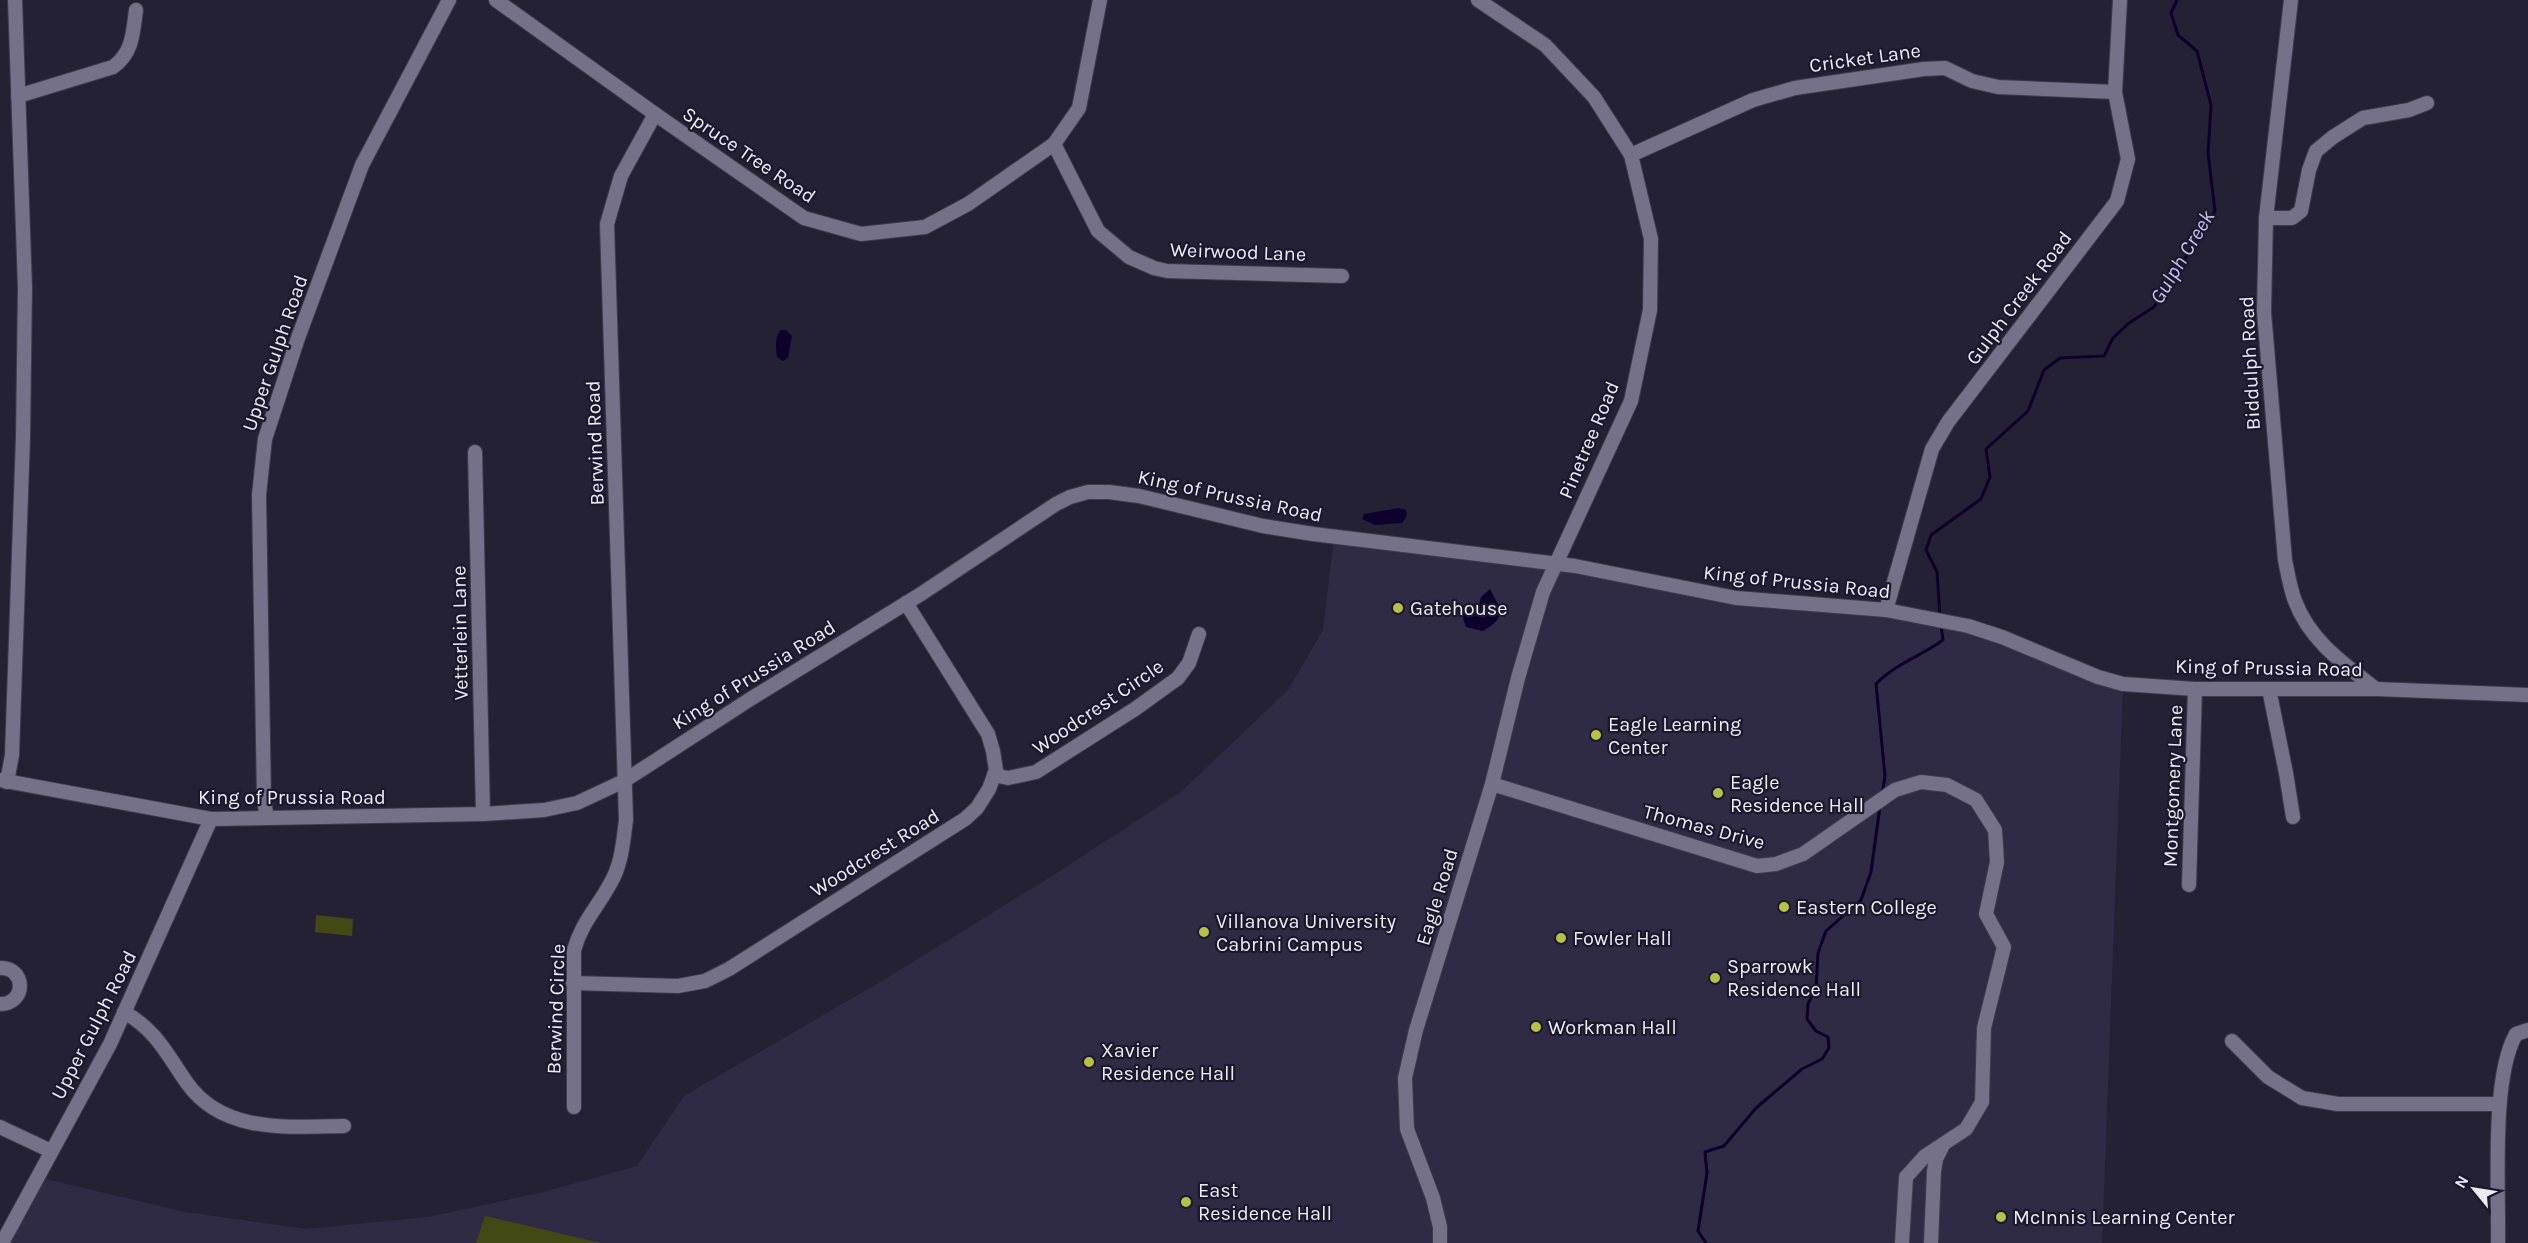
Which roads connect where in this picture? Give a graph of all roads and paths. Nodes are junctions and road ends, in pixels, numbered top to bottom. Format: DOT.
graph roads {
  1 [pos="15,0"];
  2 [pos="449,0"];
  3 [pos="496,0"];
  4 [pos="1100,0"];
  5 [pos="1478,0"];
  6 [pos="2120,0"];
  7 [pos="2291,0"];
  8 [pos="136,10"];
  9 [pos="2115,92"];
  10 [pos="18,96"];
  11 [pos="2427,103"];
  12 [pos="655,114"];
  13 [pos="1054,144"];
  14 [pos="1631,155"];
  15 [pos="2266,218"];
  16 [pos="1342,276"];
  17 [pos="475,452"];
  18 [pos="1555,564"];
  19 [pos="906,603"];
  20 [pos="1886,610"];
  21 [pos="1199,634"];
  22 [pos="2196,689"];
  23 [pos="2269,689"];
  24 [pos="2376,689"];
  25 [pos="2528,695"];
  26 [pos="994,775"];
  27 [pos="4,781"];
  28 [pos="624,781"];
  29 [pos="1492,784"];
  30 [pos="483,814"];
  31 [pos="2293,817"];
  32 [pos="267,818"];
  33 [pos="211,819"];
  34 [pos="2189,885"];
  35 [pos="0,968"];
  36 [pos="573,983"];
  37 [pos="0,1004"];
  38 [pos="124,1012"];
  39 [pos="2528,1030"];
  40 [pos="2232,1041"];
  41 [pos="2499,1104"];
  42 [pos="574,1107"];
  43 [pos="344,1126"];
  44 [pos="0,1127"];
  45 [pos="1942,1147"];
  46 [pos="51,1151"];
  47 [pos="2,1243"];
  48 [pos="1440,1243"];
  49 [pos="1902,1243"];
  50 [pos="1931,1243"];
  51 [pos="2498,1243"];
  1 -- 10 [label="street"];
  2 -- 32 [label="street, Upper Gulph Road"];
  3 -- 12 [label="street, Spruce Tree Road"];
  4 -- 13 [label="street, Spruce Tree Road"];
  5 -- 14 [label="street, Pinetree Road"];
  6 -- 9 [label="street, Gulph Creek Road"];
  7 -- 15 [label="street, Biddulph Road"];
  8 -- 10 [label="street"];
  9 -- 14 [label="street, Cricket Lane"];
  9 -- 20 [label="street, Gulph Creek Road"];
  10 -- 27 [label="street"];
  11 -- 15 [label="street"];
  12 -- 13 [label="street, Spruce Tree Road"];
  12 -- 28 [label="street, Berwind Road"];
  13 -- 16 [label="street, Weirwood Lane"];
  14 -- 18 [label="street, Pinetree Road"];
  15 -- 24 [label="street, Biddulph Road"];
  17 -- 30 [label="street, Vetterlein Lane"];
  18 -- 19 [label="street, King of Prussia Road"];
  18 -- 20 [label="street, King of Prussia Road"];
  18 -- 29 [label="street, Eagle Road"];
  19 -- 26 [label="street"];
  19 -- 28 [label="street, King of Prussia Road"];
  20 -- 22 [label="street, King of Prussia Road"];
  21 -- 26 [label="street, Woodcrest Circle"];
  22 -- 23 [label="street, King of Prussia Road"];
  22 -- 34 [label="street, Montgomery Lane"];
  23 -- 24 [label="street, King of Prussia Road"];
  23 -- 31 [label="street"];
  24 -- 25 [label="street, King of Prussia Road"];
  26 -- 36 [label="street, Woodcrest Road"];
  27 -- 33 [label="street, King of Prussia Road"];
  28 -- 30 [label="street, King of Prussia Road"];
  28 -- 36 [label="street, Berwind Circle"];
  29 -- 45 [label="street, Thomas Drive"];
  29 -- 48 [label="street, Eagle Road"];
  30 -- 32 [label="street, King of Prussia Road"];
  32 -- 33 [label="street, King of Prussia Road"];
  33 -- 38 [label="street, Upper Gulph Road"];
  35 -- 37 [label="street"];
  36 -- 42 [label="street, Berwind Circle"];
  38 -- 43 [label="street"];
  38 -- 46 [label="street, Upper Gulph Road"];
  39 -- 41 [label="street"];
  40 -- 41 [label="street"];
  41 -- 51 [label="street"];
  44 -- 46 [label="street"];
  45 -- 49 [label="street, Thomas Drive"];
  45 -- 50 [label="street"];
  46 -- 47 [label="street, Upper Gulph Road"];
}
